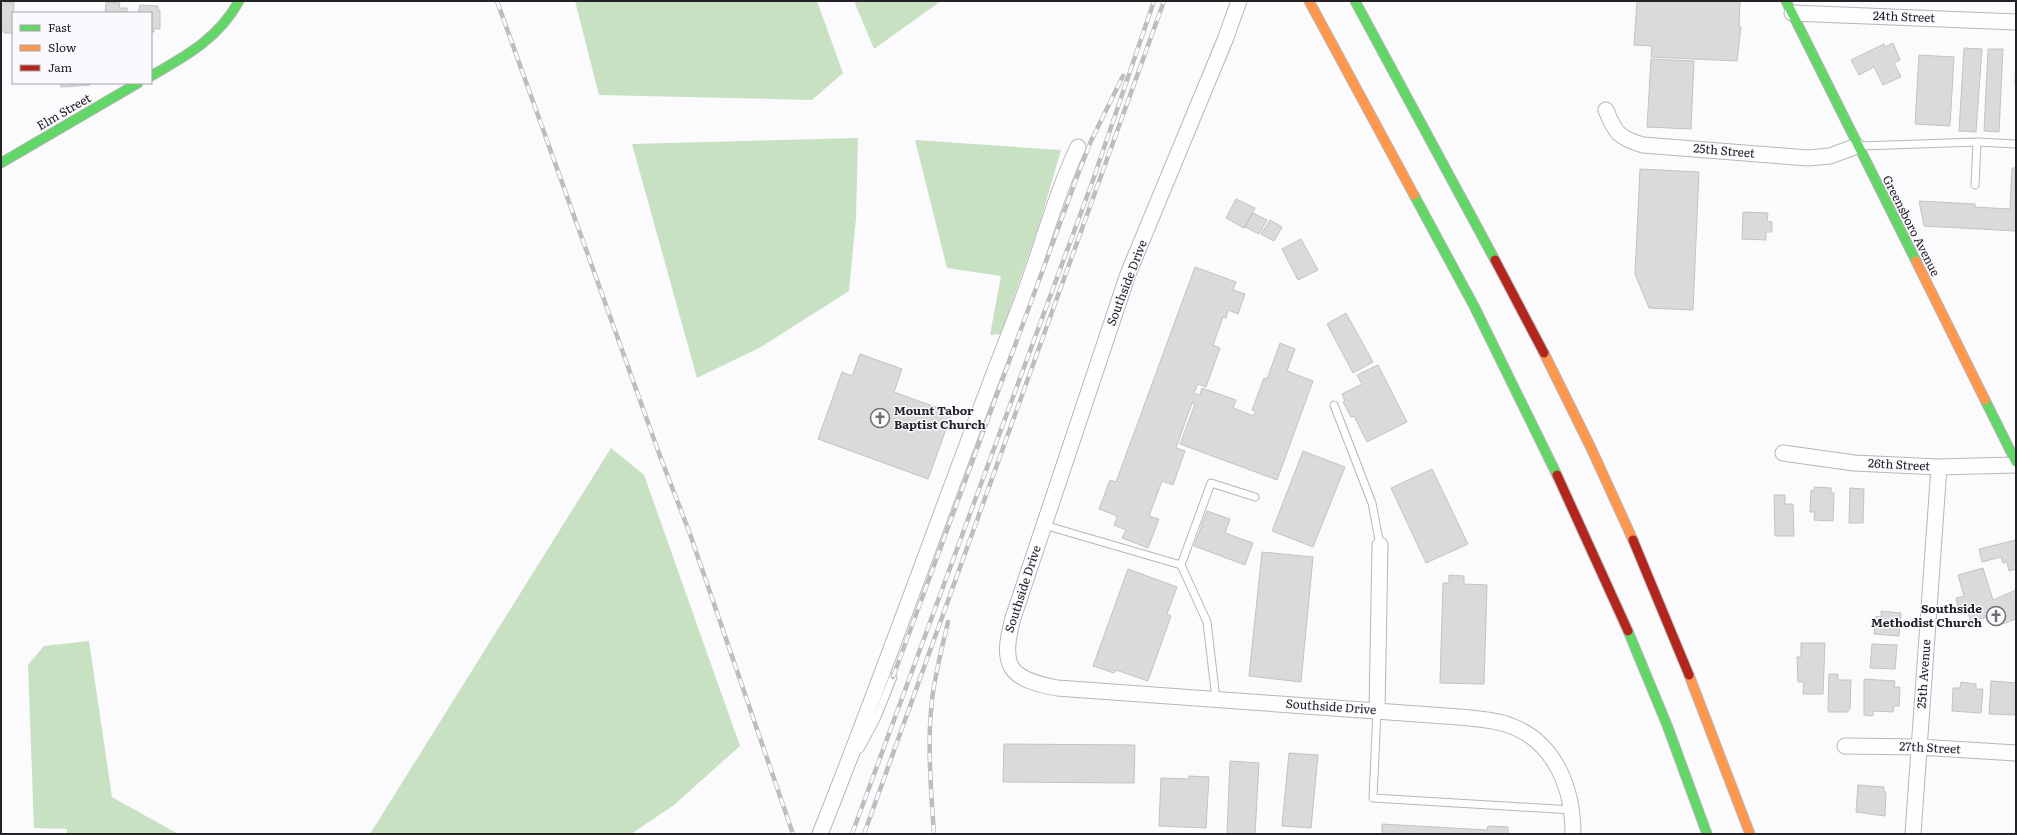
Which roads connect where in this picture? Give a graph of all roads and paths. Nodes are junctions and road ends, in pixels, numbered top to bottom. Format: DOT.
graph roads {
  1 [pos="239,1"];
  2 [pos="1239,1"];
  3 [pos="1309,1"];
  4 [pos="1355,1"];
  5 [pos="1789,7"];
  6 [pos="2016,22"];
  7 [pos="152,75"];
  8 [pos="136,84"];
  9 [pos="1606,110"];
  10 [pos="1977,142"];
  11 [pos="2016,144"];
  12 [pos="1857,146"];
  13 [pos="1078,148"];
  14 [pos="1,163"];
  15 [pos="1975,185"];
  16 [pos="1334,405"];
  17 [pos="1783,453"];
  18 [pos="2016,462"];
  19 [pos="2016,465"];
  20 [pos="1939,467"];
  21 [pos="1255,497"];
  22 [pos="1044,526"];
  23 [pos="1380,545"];
  24 [pos="1181,565"];
  25 [pos="893,677"];
  26 [pos="1216,699"];
  27 [pos="1377,711"];
  28 [pos="1845,746"];
  29 [pos="1919,747"];
  30 [pos="2016,753"];
  31 [pos="1572,810"];
  32 [pos="829,811"];
  33 [pos="820,834"];
  34 [pos="1573,834"];
  35 [pos="1707,834"];
  36 [pos="1750,834"];
  37 [pos="1913,834"];
  1 -- 7 [label="main road"];
  2 -- 22 [label="street, Southside Drive"];
  3 -- 35 [label="main road"];
  4 -- 36 [label="main road"];
  5 -- 6 [label="street, 24th Street"];
  5 -- 12 [label="main road, Greensboro Avenue"];
  8 -- 14 [label="main road, Elm Street"];
  9 -- 12 [label="street, 25th Street"];
  10 -- 11 [label="lane"];
  10 -- 12 [label="lane"];
  10 -- 15 [label="lane"];
  12 -- 18 [label="main road, Greensboro Avenue"];
  13 -- 32 [label="street"];
  16 -- 23 [label="lane"];
  17 -- 20 [label="street, 26th Street"];
  19 -- 20 [label="street, 26th Street"];
  20 -- 29 [label="street, 25th Avenue"];
  21 -- 24 [label="lane"];
  22 -- 24 [label="lane"];
  22 -- 26 [label="street, Southside Drive"];
  23 -- 27 [label="street"];
  24 -- 26 [label="lane"];
  25 -- 32 [label="lane"];
  26 -- 27 [label="street, Southside Drive"];
  27 -- 31 [label="street, Southside Drive"];
  27 -- 31 [label="lane"];
  28 -- 29 [label="street, 27th Street"];
  29 -- 30 [label="street, 27th Street"];
  29 -- 37 [label="street, 25th Avenue"];
  31 -- 34 [label="street, Southside Drive"];
  32 -- 33 [label="street"];
}
